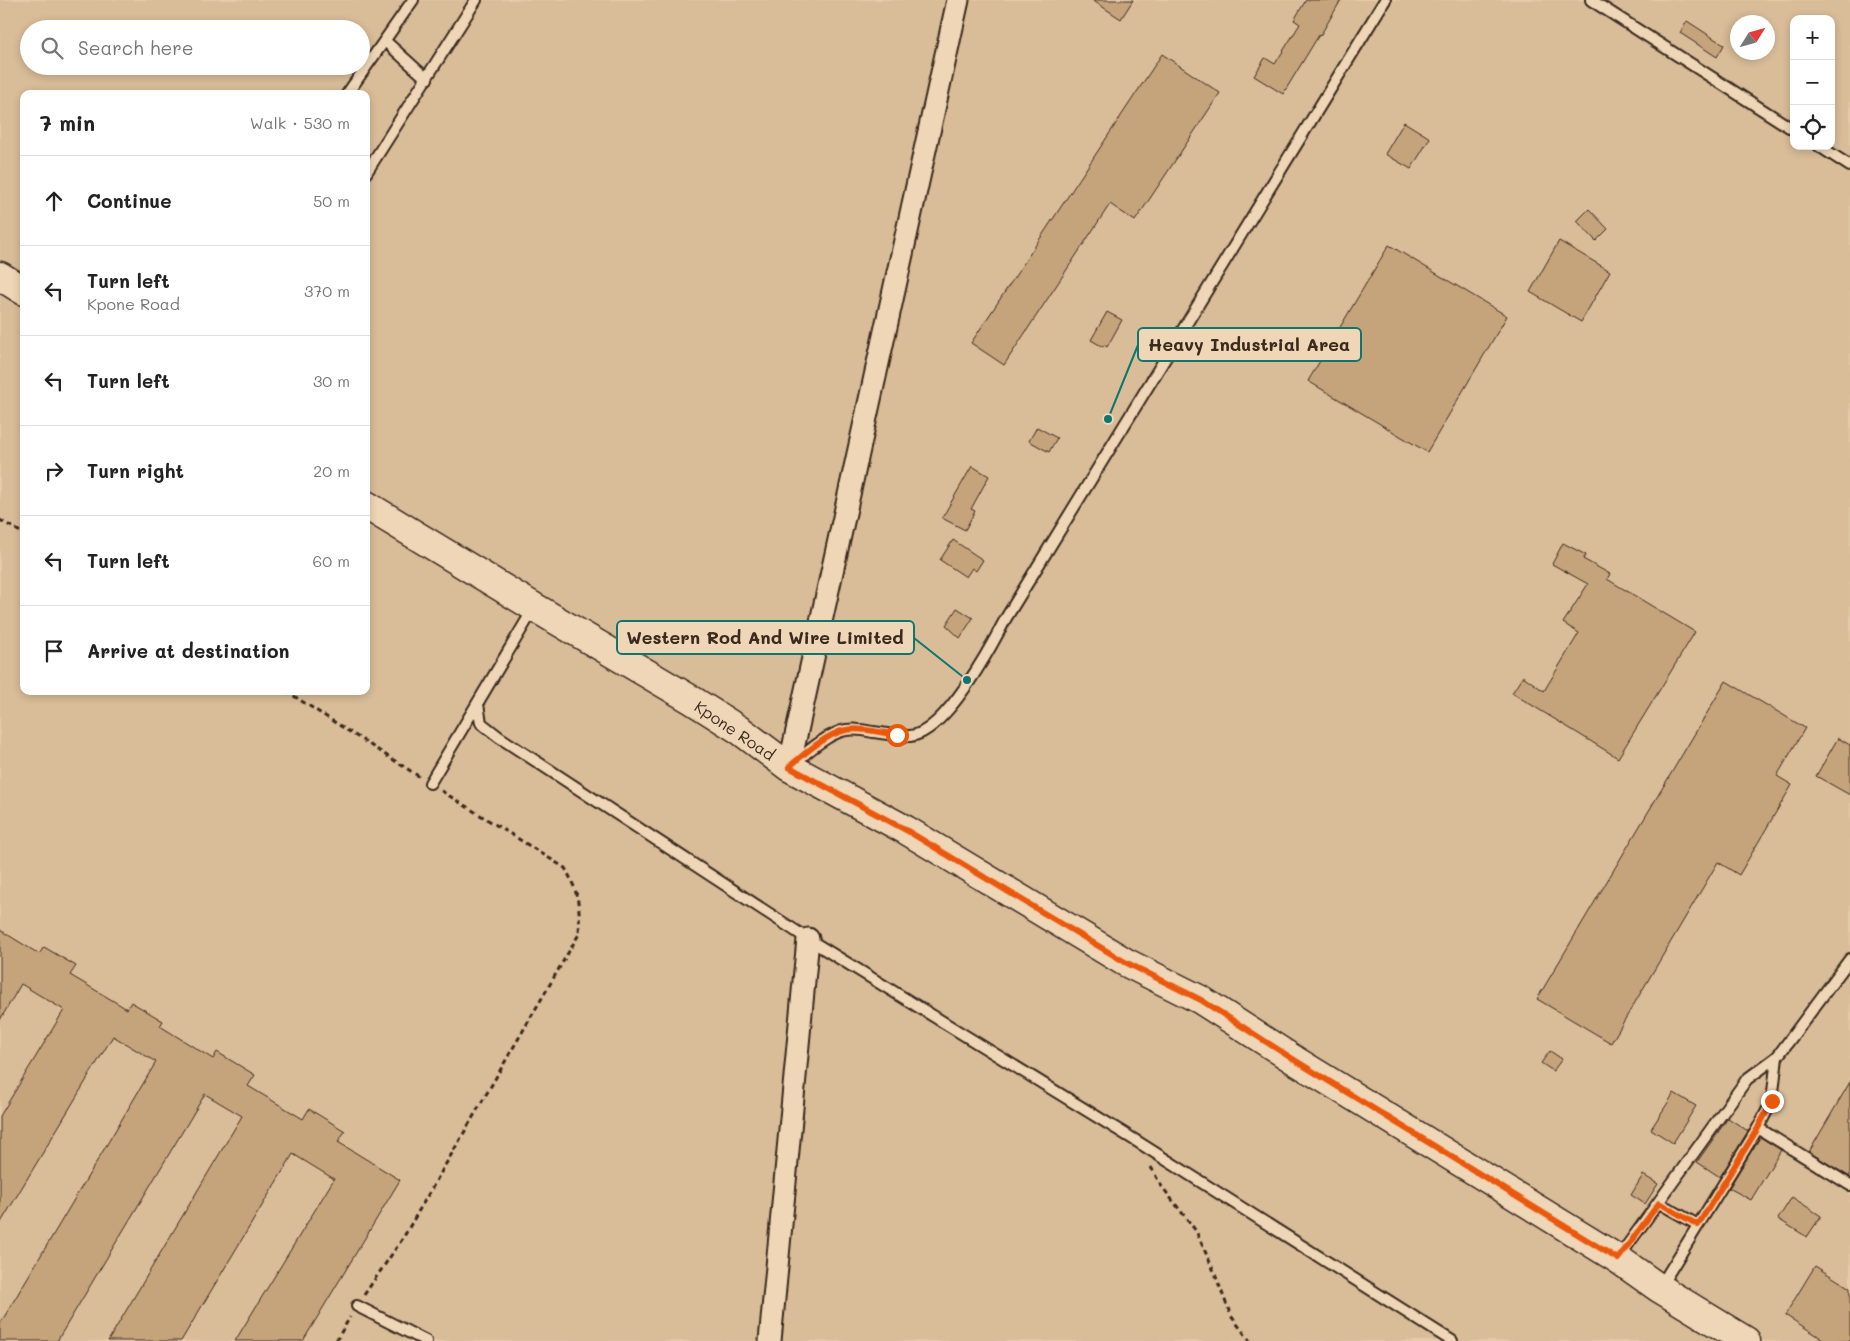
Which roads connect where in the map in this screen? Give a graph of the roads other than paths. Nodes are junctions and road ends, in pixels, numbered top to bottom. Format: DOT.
graph roads {
  1 [pos="413,0"];
  2 [pos="476,0"];
  3 [pos="958,0"];
  4 [pos="1385,0"];
  5 [pos="1591,0"];
  6 [pos="385,41"];
  7 [pos="370,62"];
  8 [pos="361,75"];
  9 [pos="427,79"];
  10 [pos="350,90"];
  11 [pos="1790,127"];
  12 [pos="1825,150"];
  13 [pos="1850,166"];
  14 [pos="370,167"];
  15 [pos="0,276"];
  16 [pos="20,288"];
  17 [pos="370,507"];
  18 [pos="534,607"];
  19 [pos="478,704"];
  20 [pos="789,767"];
  21 [pos="430,783"];
  22 [pos="808,939"];
  23 [pos="1850,959"];
  24 [pos="1777,1057"];
  25 [pos="1758,1128"];
  26 [pos="1850,1185"];
  27 [pos="1659,1203"];
  28 [pos="1698,1225"];
  29 [pos="1618,1259"];
  30 [pos="1658,1288"];
  31 [pos="357,1306"];
  32 [pos="426,1341"];
  33 [pos="770,1341"];
  34 [pos="1452,1341"];
  35 [pos="1746,1341"];
  1 -- 6 [label="lane"];
  2 -- 9 [label="lane"];
  3 -- 20 [label="street"];
  4 -- 20 [label="lane"];
  5 -- 11 [label="lane"];
  6 -- 7 [label="lane"];
  6 -- 9 [label="lane"];
  8 -- 10 [label="lane"];
  9 -- 14 [label="lane"];
  12 -- 13 [label="lane"];
  15 -- 16 [label="main road"];
  17 -- 18 [label="main road, Kpone Road"];
  18 -- 19 [label="lane"];
  18 -- 20 [label="main road, Kpone Road"];
  19 -- 21 [label="lane"];
  19 -- 22 [label="lane"];
  20 -- 29 [label="main road, Kpone Road"];
  22 -- 33 [label="street"];
  22 -- 34 [label="lane"];
  23 -- 24 [label="lane"];
  24 -- 25 [label="lane"];
  24 -- 27 [label="lane"];
  25 -- 26 [label="lane"];
  25 -- 28 [label="lane"];
  27 -- 28 [label="lane"];
  27 -- 29 [label="lane"];
  28 -- 30 [label="lane"];
  29 -- 30 [label="main road, Kpone Road"];
  30 -- 35 [label="main road, Kpone Road"];
  31 -- 32 [label="lane"];
}
